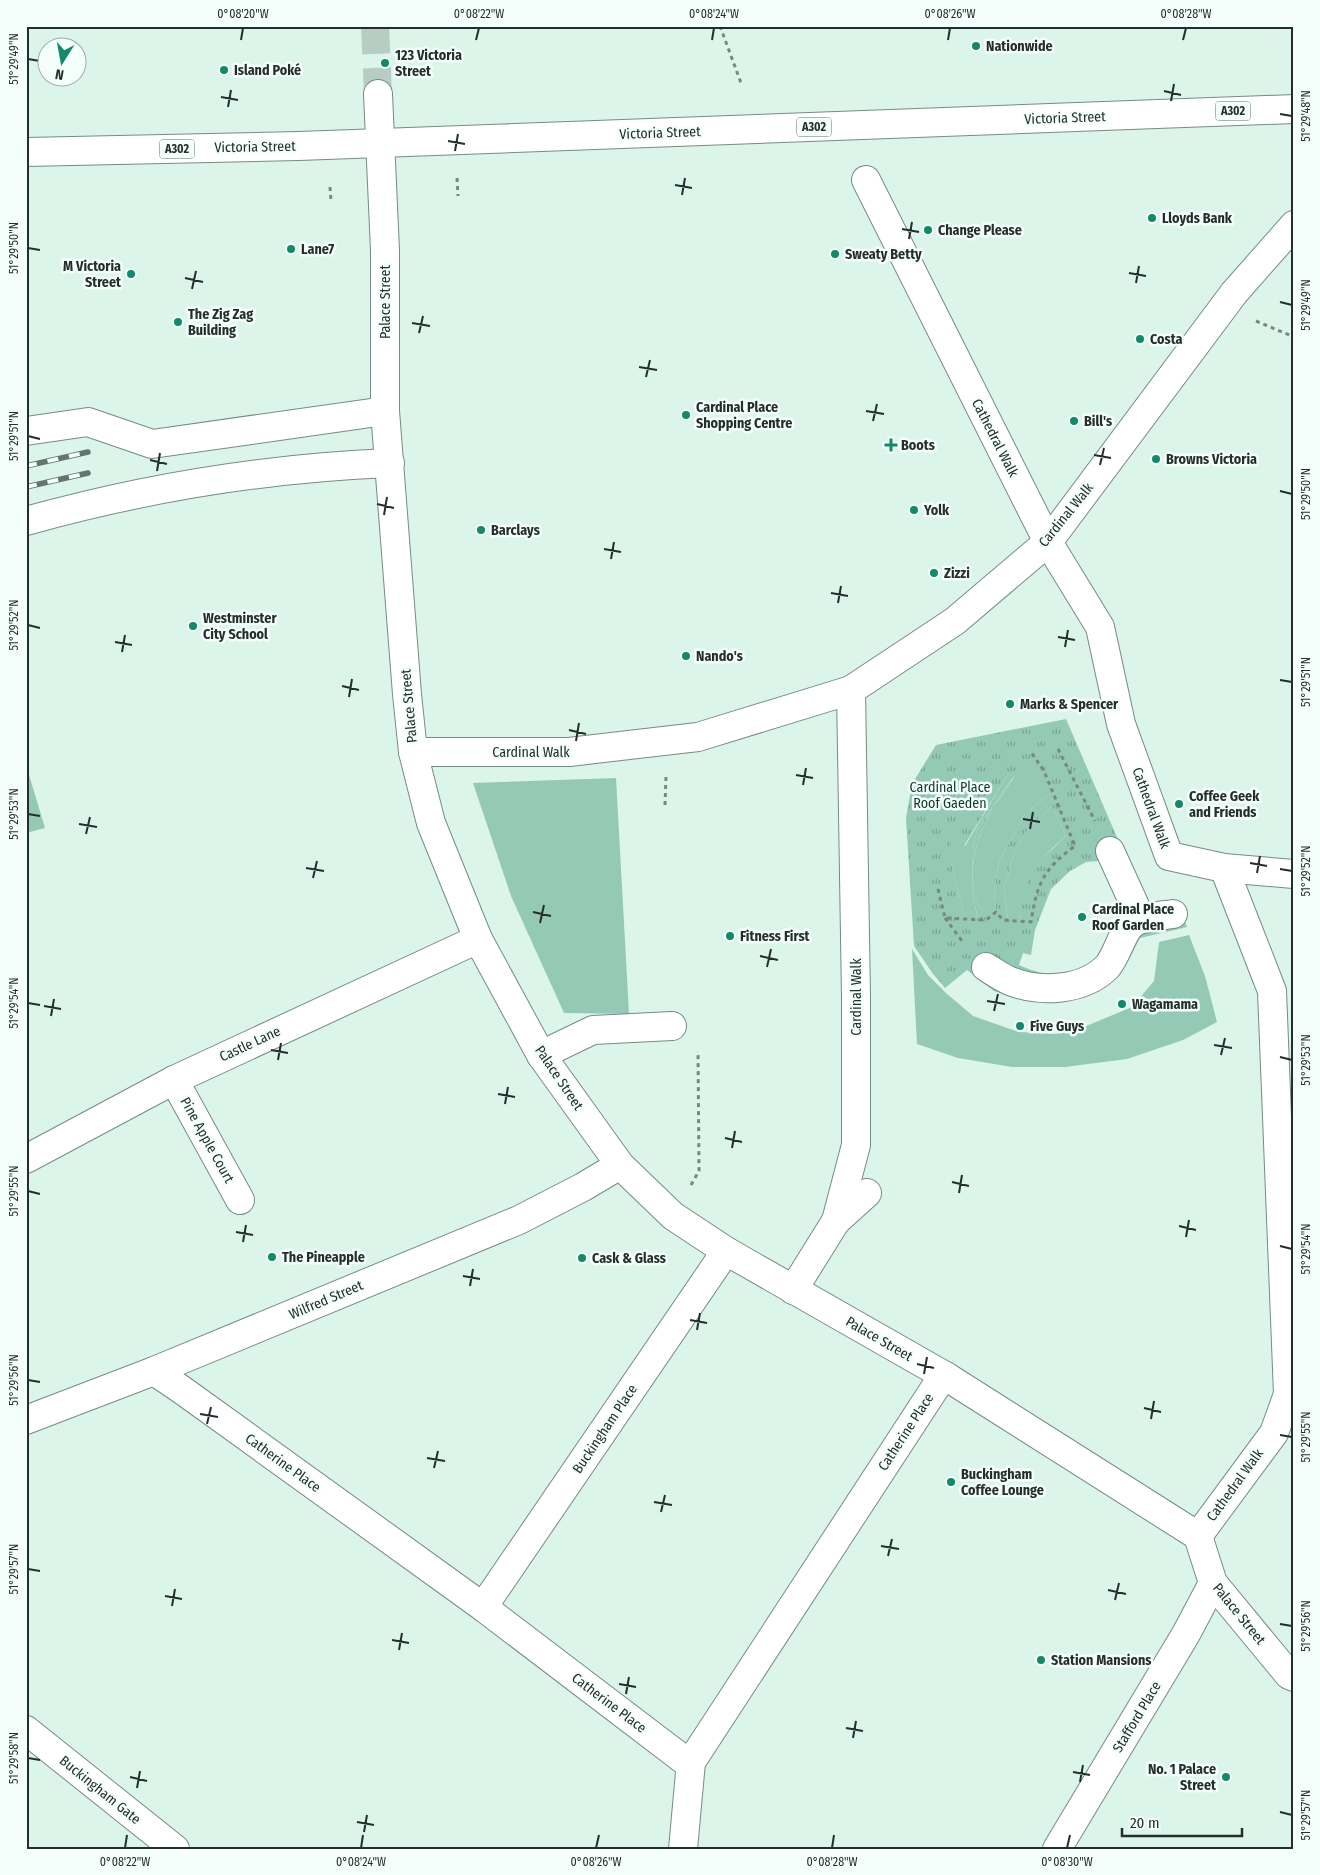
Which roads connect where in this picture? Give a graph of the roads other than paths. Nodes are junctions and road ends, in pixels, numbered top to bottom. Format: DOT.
graph roads {
  1 [pos="378,94"];
  2 [pos="1294,109"];
  3 [pos="381,143"];
  4 [pos="26,152"];
  5 [pos="866,180"];
  6 [pos="1294,225"];
  7 [pos="385,411"];
  8 [pos="26,430"];
  9 [pos="390,463"];
  10 [pos="26,521"];
  11 [pos="1048,542"];
  12 [pos="850,690"];
  13 [pos="413,752"];
  14 [pos="1110,851"];
  15 [pos="1224,868"];
  16 [pos="1294,874"];
  17 [pos="1172,914"];
  18 [pos="1142,919"];
  19 [pos="478,938"];
  20 [pos="986,967"];
  21 [pos="672,1026"];
  22 [pos="541,1055"];
  23 [pos="174,1080"];
  24 [pos="26,1159"];
  25 [pos="620,1165"];
  26 [pos="867,1194"];
  27 [pos="240,1200"];
  28 [pos="836,1221"];
  29 [pos="726,1251"];
  30 [pos="792,1290"];
  31 [pos="154,1372"];
  32 [pos="947,1378"];
  33 [pos="26,1420"];
  34 [pos="1198,1536"];
  35 [pos="1213,1583"];
  36 [pos="483,1607"];
  37 [pos="1294,1677"];
  38 [pos="26,1730"];
  39 [pos="691,1762"];
  40 [pos="175,1849"];
  41 [pos="683,1849"];
  42 [pos="1057,1849"];
  1 -- 3 [label="street, Palace Street"];
  2 -- 3 [label="street, Victoria Street / A302"];
  3 -- 4 [label="street, Victoria Street / A302"];
  3 -- 7 [label="street, Palace Street"];
  5 -- 11 [label="street, Cathedral Walk"];
  6 -- 11 [label="street, Cardinal Walk"];
  7 -- 8 [label="street"];
  7 -- 9 [label="street, Palace Street"];
  9 -- 10 [label="street"];
  9 -- 13 [label="street, Palace Street"];
  11 -- 12 [label="street, Cardinal Walk"];
  11 -- 15 [label="street, Cathedral Walk"];
  12 -- 13 [label="street, Cardinal Walk"];
  12 -- 28 [label="street, Cardinal Walk"];
  13 -- 19 [label="street, Palace Street"];
  14 -- 18 [label="street"];
  15 -- 16 [label="street"];
  15 -- 34 [label="street, Cathedral Walk"];
  17 -- 18 [label="street"];
  18 -- 20 [label="street"];
  19 -- 22 [label="street, Palace Street"];
  19 -- 23 [label="street, Castle Lane"];
  21 -- 22 [label="street"];
  22 -- 25 [label="street, Palace Street"];
  23 -- 24 [label="street, Castle Lane"];
  23 -- 27 [label="street, Pine Apple Court"];
  25 -- 29 [label="street, Palace Street"];
  25 -- 31 [label="street, Wilfred Street"];
  26 -- 28 [label="street"];
  28 -- 30 [label="street, Cardinal Walk"];
  29 -- 30 [label="street, Palace Street"];
  29 -- 36 [label="street, Buckingham Place"];
  30 -- 32 [label="street, Palace Street"];
  31 -- 33 [label="street, Wilfred Street"];
  31 -- 36 [label="street, Catherine Place"];
  32 -- 34 [label="street, Palace Street"];
  32 -- 39 [label="street, Catherine Place"];
  34 -- 35 [label="street, Palace Street"];
  35 -- 37 [label="street, Palace Street"];
  35 -- 42 [label="street, Stafford Place"];
  36 -- 39 [label="street, Catherine Place"];
  38 -- 40 [label="street, Buckingham Gate"];
  39 -- 41 [label="street"];
}
